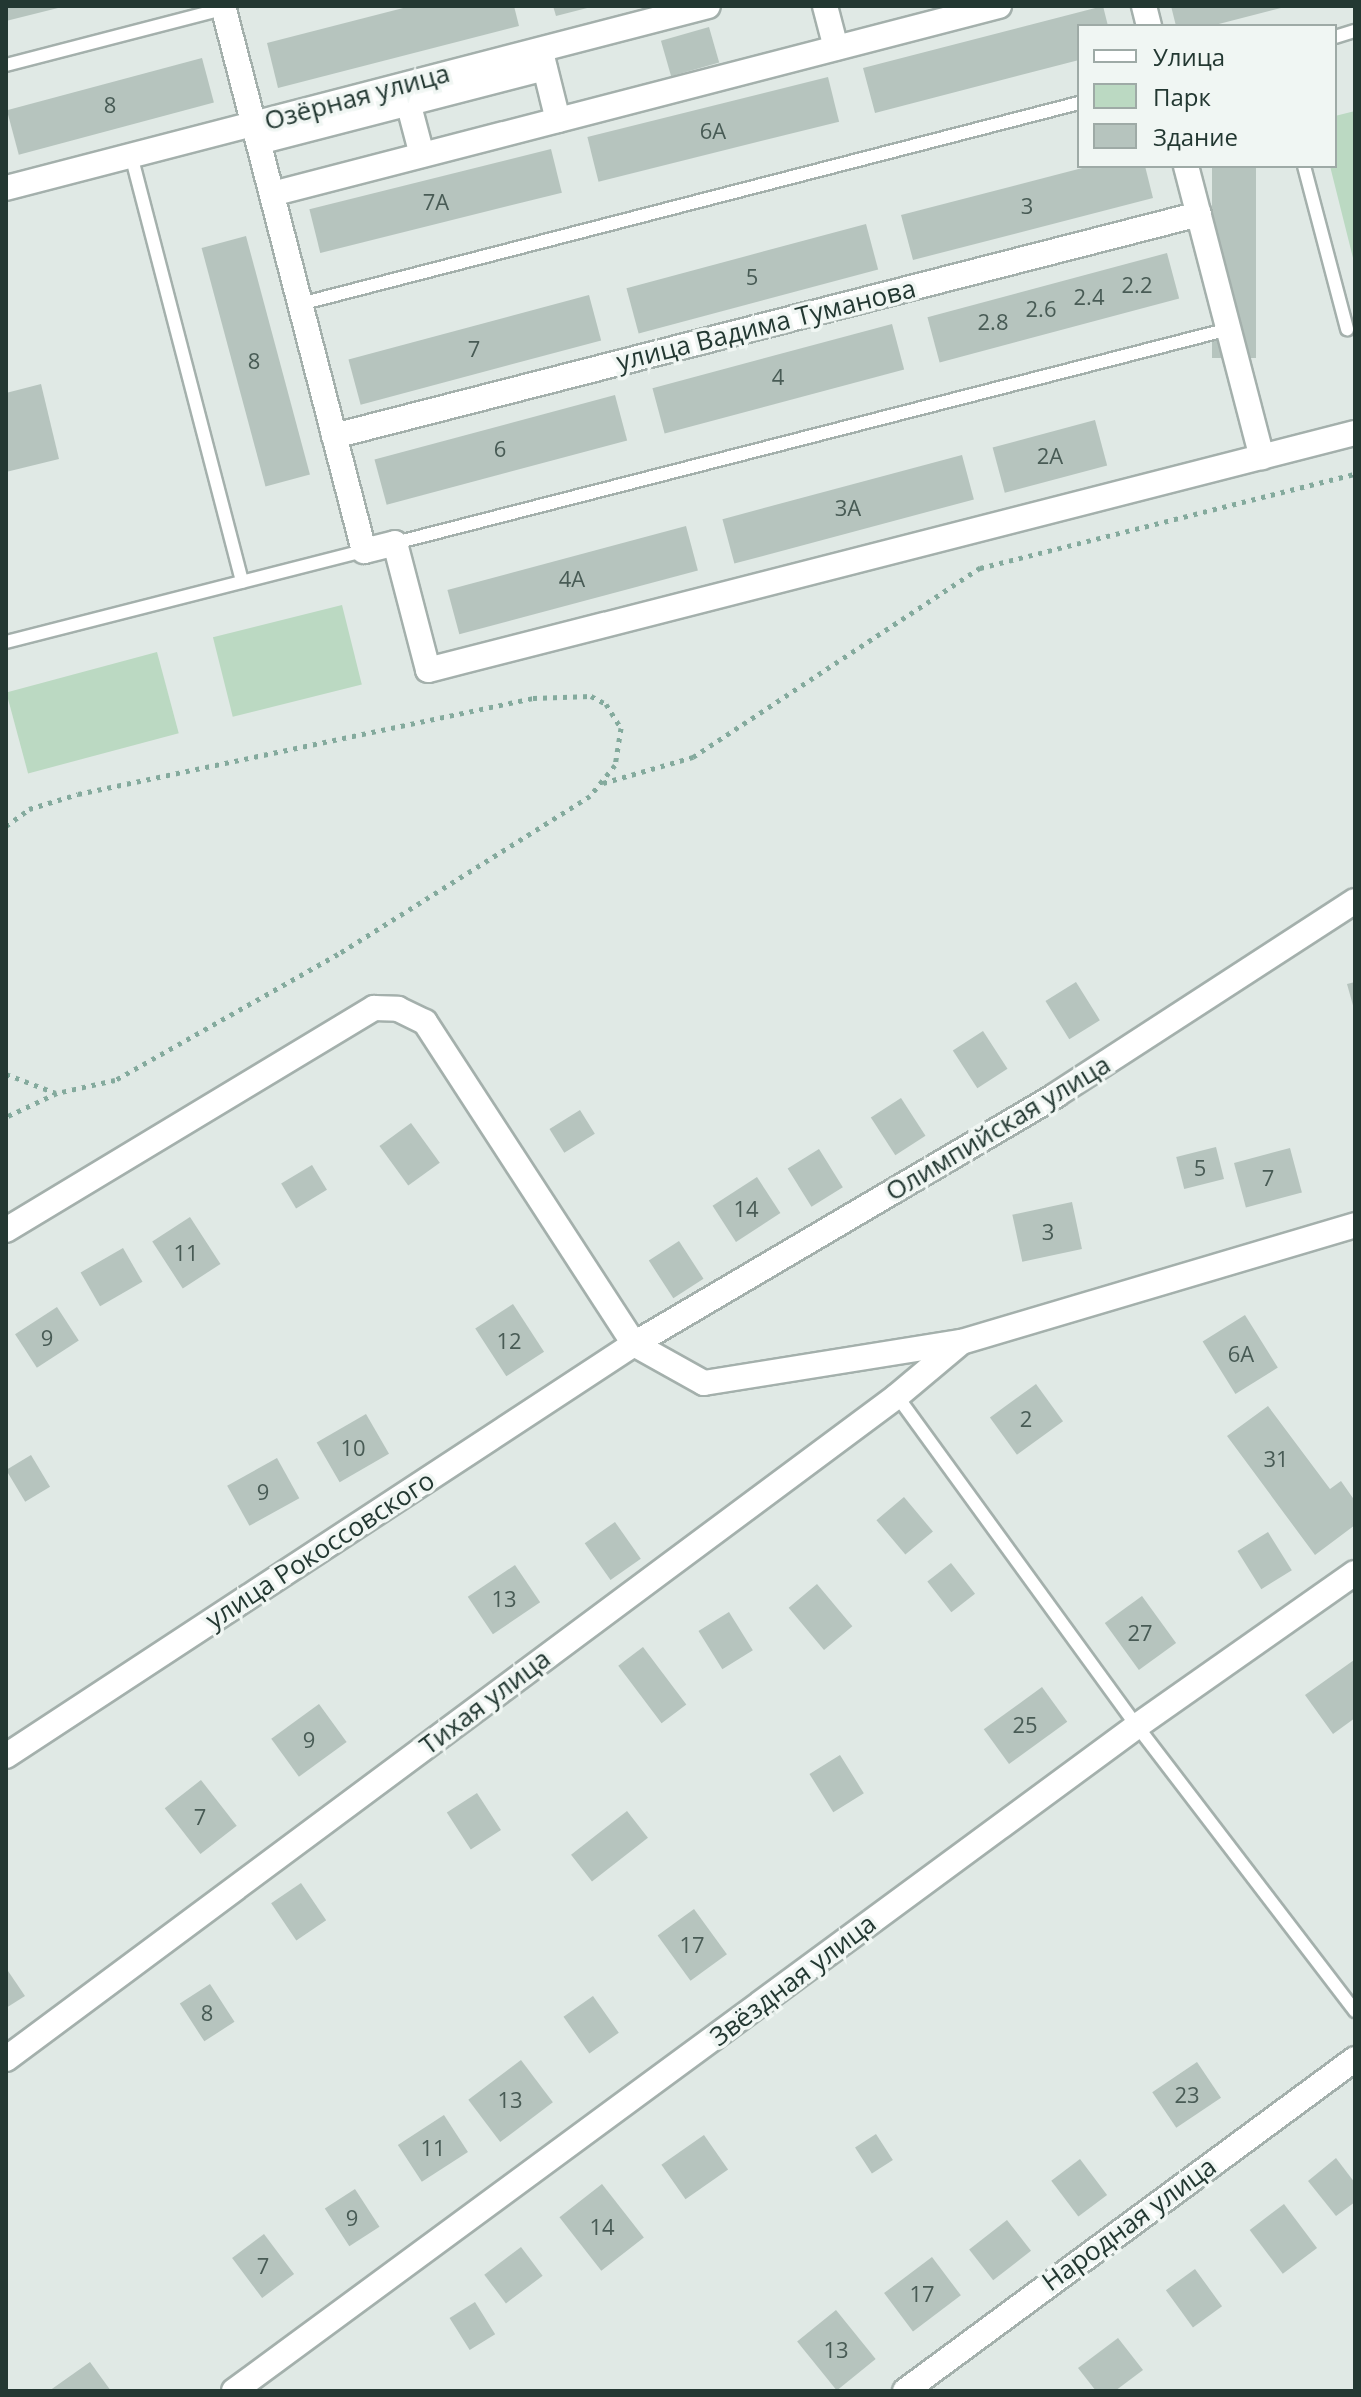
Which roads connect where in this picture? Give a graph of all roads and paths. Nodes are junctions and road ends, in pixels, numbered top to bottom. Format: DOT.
graph roads {
  1 [pos="708,6"];
  2 [pos="825,6"];
  3 [pos="999,6"];
  4 [pos="227,7"];
  5 [pos="836,48"];
  6 [pos="542,58"];
  7 [pos="6,65"];
  8 [pos="406,94"];
  9 [pos="1077,104"];
  10 [pos="558,120"];
  11 [pos="256,133"];
  12 [pos="131,155"];
  13 [pos="422,155"];
  14 [pos="1187,168"];
  15 [pos="1305,168"];
  16 [pos="6,188"];
  17 [pos="272,194"];
  18 [pos="1199,214"];
  19 [pos="300,304"];
  20 [pos="1229,329"];
  21 [pos="1347,329"];
  22 [pos="1355,433"];
  23 [pos="334,436"];
  24 [pos="1262,457"];
  25 [pos="1355,474"];
  26 [pos="395,543"];
  27 [pos="364,551"];
  28 [pos="242,582"];
  29 [pos="6,642"];
  30 [pos="602,783"];
  31 [pos="6,826"];
  32 [pos="1355,901"];
  33 [pos="6,1074"];
  34 [pos="57,1093"];
  35 [pos="6,1117"];
  36 [pos="1355,1225"];
  37 [pos="6,1230"];
  38 [pos="961,1342"];
  39 [pos="634,1344"];
  40 [pos="897,1396"];
  41 [pos="1355,1573"];
  42 [pos="1137,1726"];
  43 [pos="6,1756"];
  44 [pos="1355,2011"];
  45 [pos="6,2059"];
  46 [pos="1355,2059"];
  47 [pos="234,2391"];
  48 [pos="905,2391"];
  1 -- 6 [label="street, Озёрная улица"];
  2 -- 5 [label="street"];
  3 -- 5 [label="street"];
  4 -- 7 [label="lane"];
  4 -- 11 [label="street"];
  5 -- 10 [label="street"];
  6 -- 8 [label="street, Озёрная улица"];
  6 -- 10 [label="street"];
  8 -- 11 [label="street, Озёрная улица"];
  8 -- 13 [label="street"];
  9 -- 19 [label="lane"];
  10 -- 13 [label="street"];
  11 -- 12 [label="street, Озёрная улица"];
  11 -- 17 [label="street"];
  12 -- 16 [label="street, Озёрная улица"];
  12 -- 28 [label="lane"];
  13 -- 17 [label="street"];
  14 -- 18 [label="street"];
  15 -- 21 [label="lane"];
  17 -- 19 [label="street"];
  18 -- 20 [label="street"];
  18 -- 23 [label="street, улица Вадима Туманова"];
  19 -- 23 [label="street"];
  20 -- 24 [label="street"];
  20 -- 26 [label="lane"];
  22 -- 24 [label="street"];
  23 -- 27 [label="street"];
  24 -- 26 [label="street"];
  25 -- 30 [label="path"];
  26 -- 27 [label="street"];
  27 -- 28 [label="lane"];
  28 -- 29 [label="lane"];
  30 -- 31 [label="path"];
  30 -- 34 [label="path"];
  32 -- 39 [label="street, Олимпийская улица"];
  33 -- 34 [label="path"];
  34 -- 35 [label="path"];
  36 -- 38 [label="street"];
  37 -- 39 [label="street"];
  38 -- 39 [label="street"];
  38 -- 40 [label="street, Тихая улица"];
  39 -- 43 [label="street, улица Рокоссовского"];
  40 -- 42 [label="lane"];
  40 -- 45 [label="street, Тихая улица"];
  41 -- 42 [label="street, Звёздная улица"];
  42 -- 44 [label="lane"];
  42 -- 47 [label="street, Звёздная улица"];
  46 -- 48 [label="street, Народная улица"];
}
